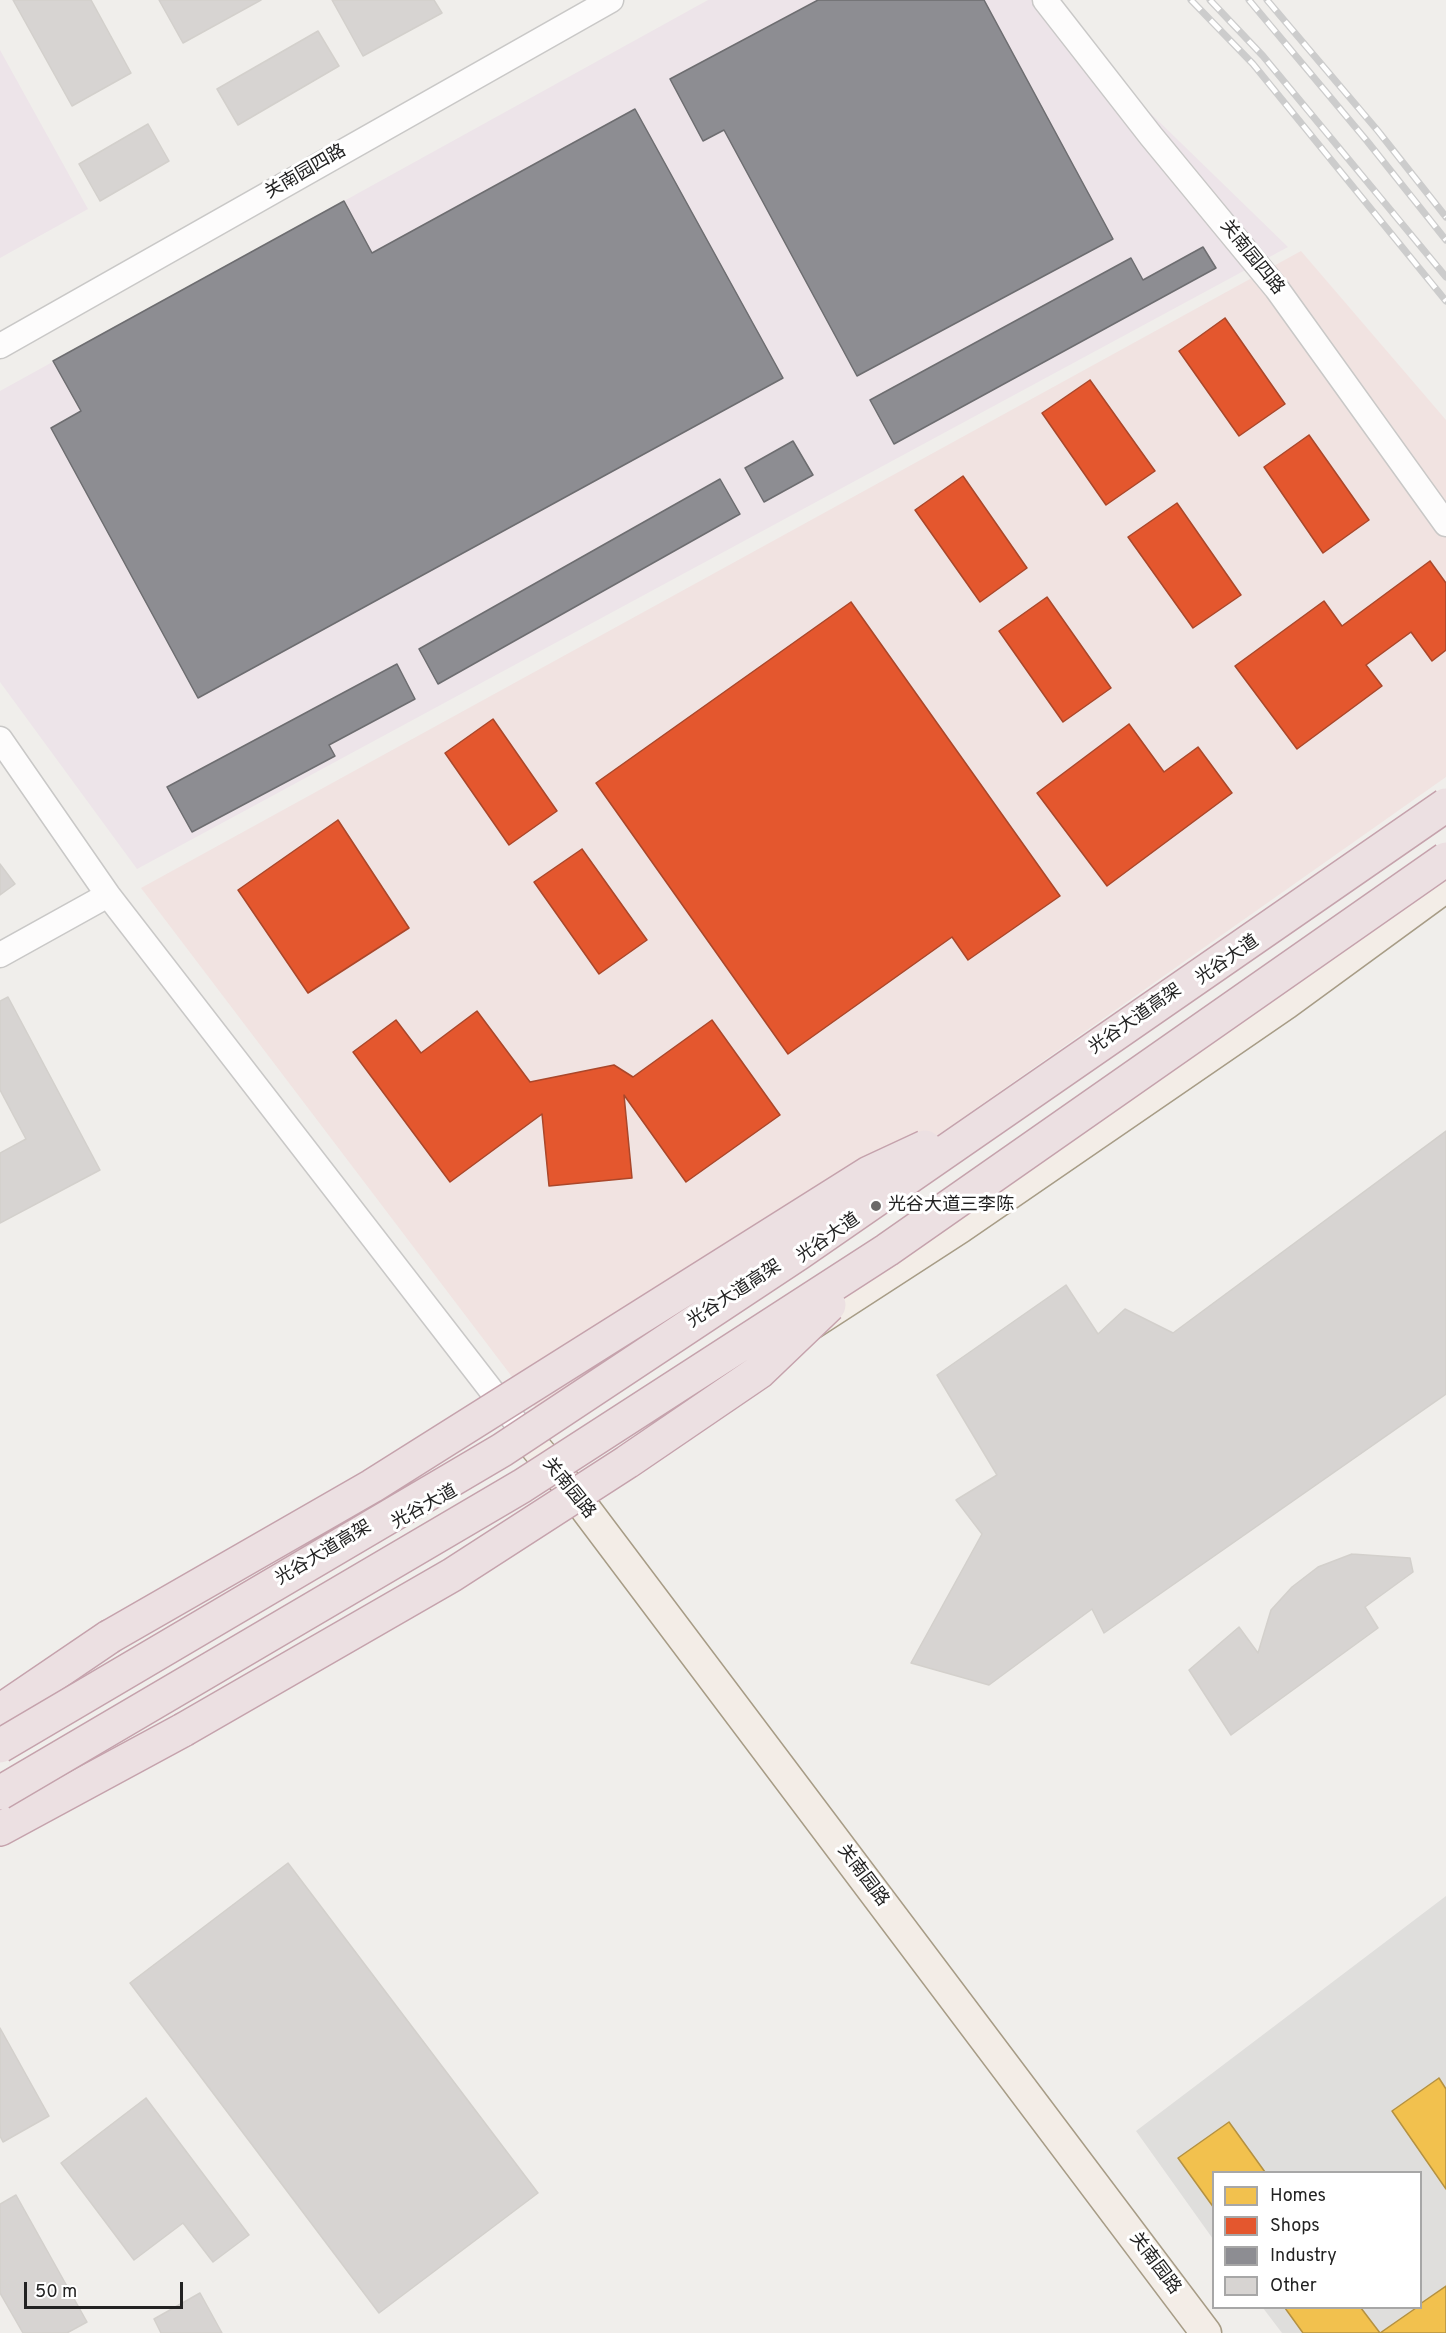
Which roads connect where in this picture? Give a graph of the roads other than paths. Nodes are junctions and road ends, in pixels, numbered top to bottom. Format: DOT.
graph roads {
  1 [pos="611,0"];
  2 [pos="1045,0"];
  3 [pos="0,346"];
  4 [pos="1446,524"];
  5 [pos="0,739"];
  6 [pos="1446,806"];
  7 [pos="1446,859"];
  8 [pos="1446,887"];
  9 [pos="108,895"];
  10 [pos="0,955"];
  11 [pos="1005,1110"];
  12 [pos="887,1250"];
  13 [pos="532,1443"];
  14 [pos="562,1493"];
  15 [pos="0,1711"];
  16 [pos="0,1738"];
  17 [pos="0,1746"];
  18 [pos="0,1792"];
  19 [pos="0,1811"];
  20 [pos="0,1829"];
  21 [pos="1188,2333"];
  22 [pos="1206,2333"];
  1 -- 3 [label="street, 关南园四路"];
  2 -- 4 [label="street, 关南园四路"];
  5 -- 9 [label="street"];
  6 -- 11 [label="highway, 光谷大道高架, bridge"];
  6 -- 13 [label="main road, 光谷大道"];
  7 -- 12 [label="highway, bridge"];
  8 -- 14 [label="main road"];
  9 -- 10 [label="street"];
  9 -- 13 [label="street"];
  11 -- 15 [label="highway, bridge"];
  11 -- 17 [label="highway, 光谷大道高架, bridge"];
  12 -- 18 [label="highway, bridge"];
  12 -- 20 [label="highway, bridge"];
  13 -- 14 [label="main road, 关南园路"];
  13 -- 16 [label="main road, 光谷大道"];
  14 -- 19 [label="main road"];
  14 -- 21 [label="main road, 关南园路"];
  14 -- 22 [label="main road, 关南园路"];
}
